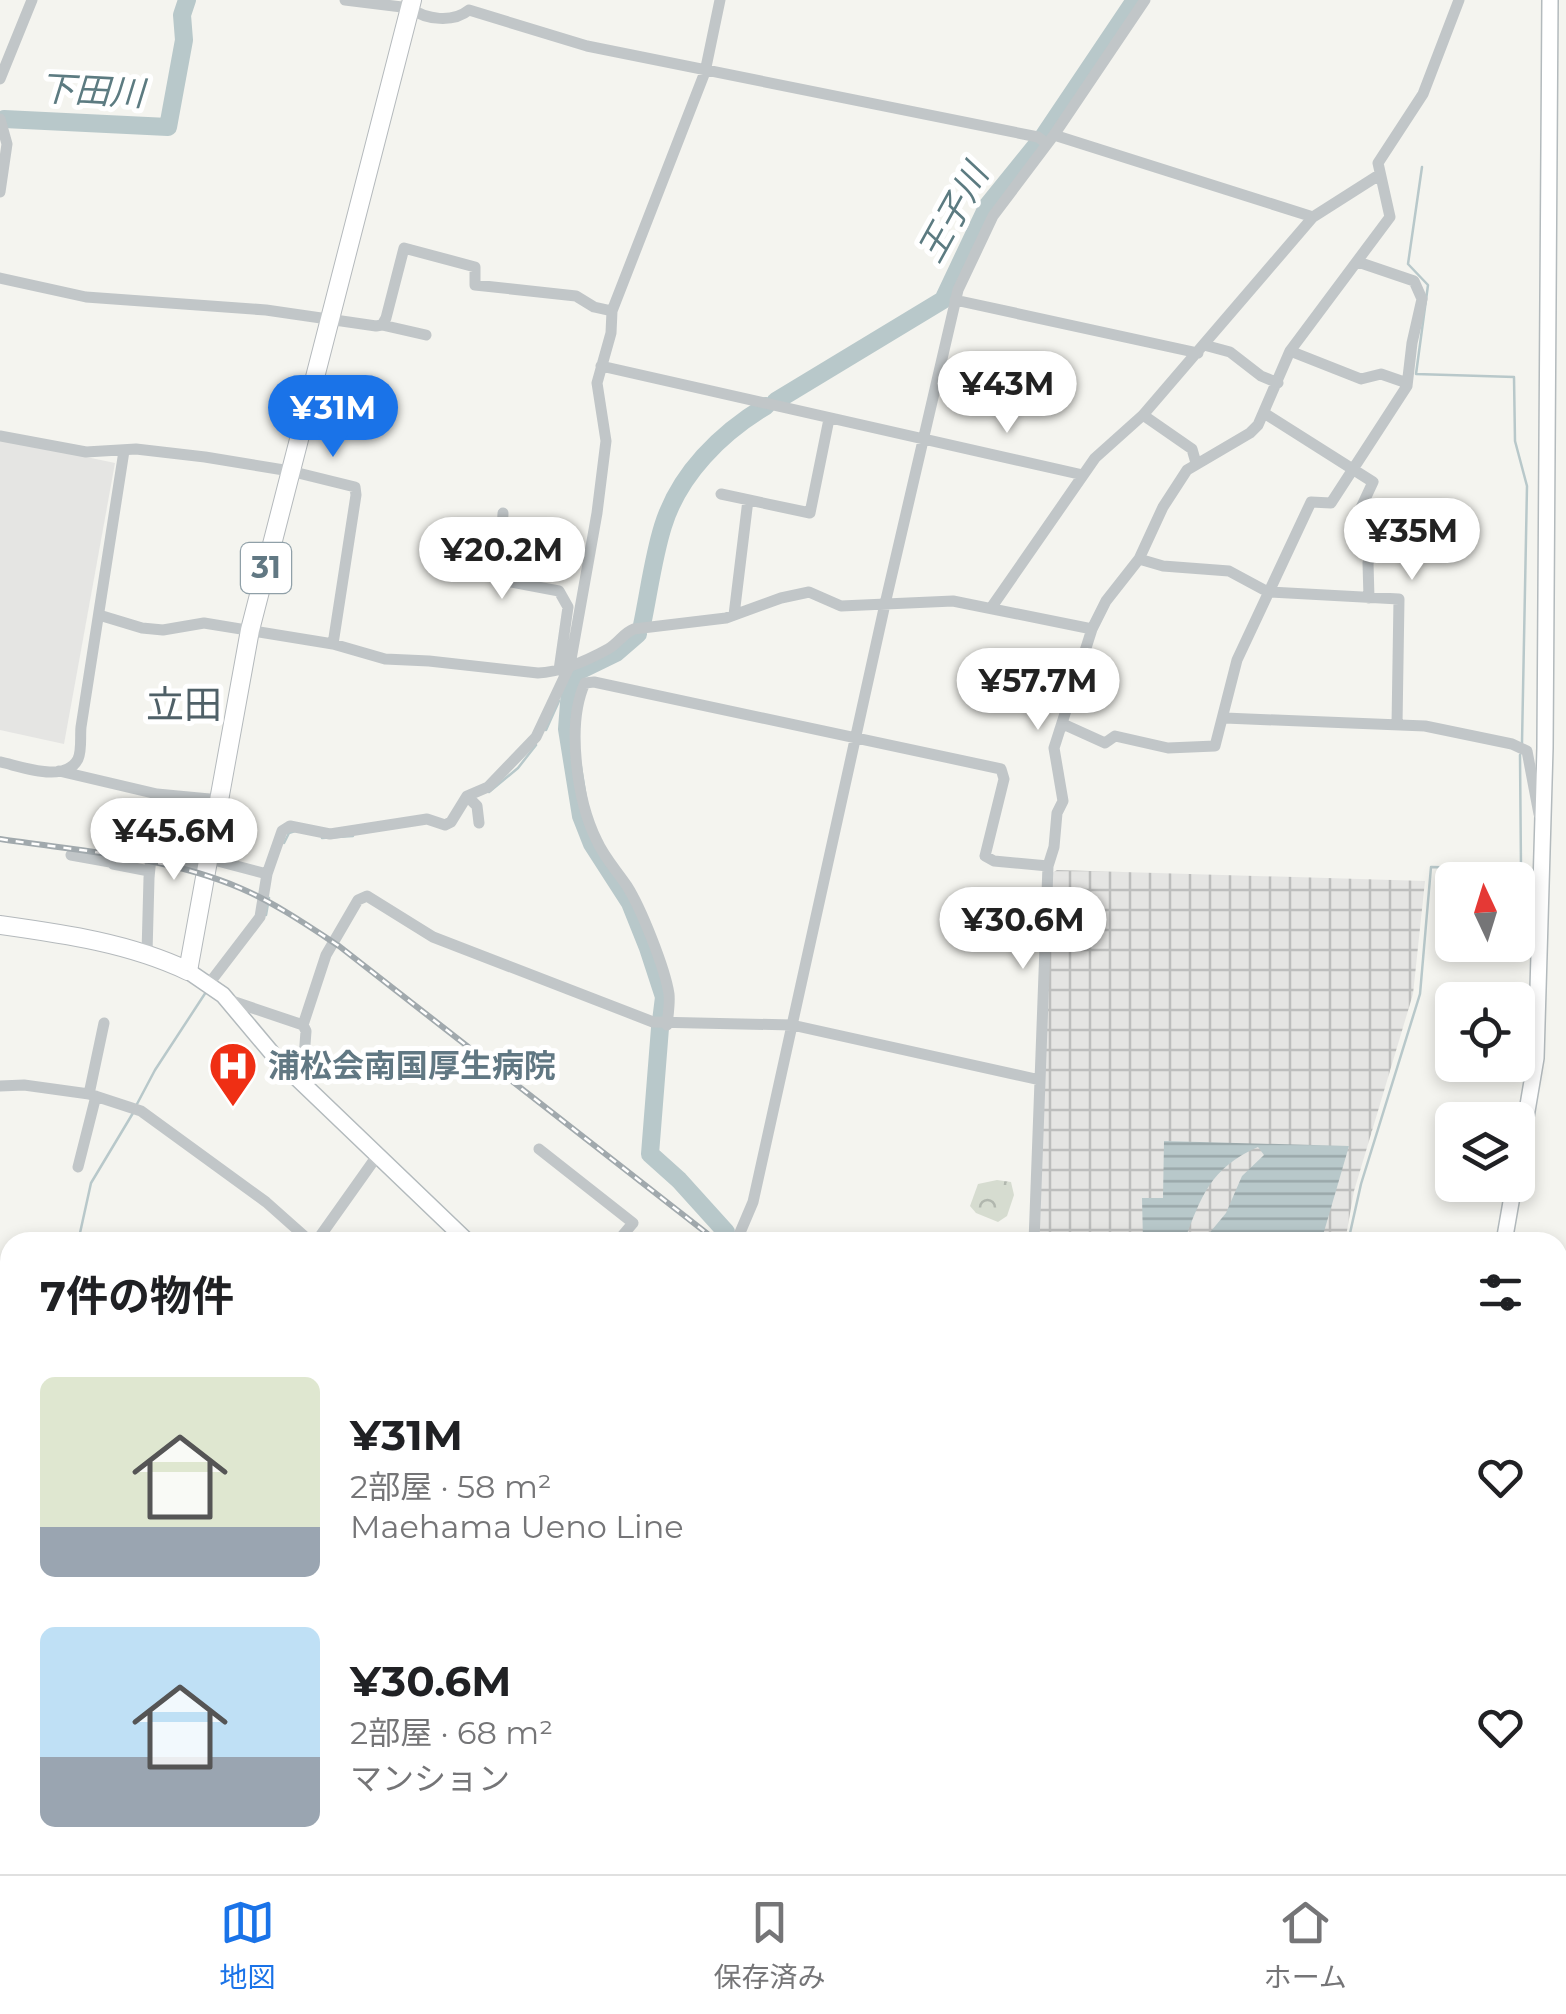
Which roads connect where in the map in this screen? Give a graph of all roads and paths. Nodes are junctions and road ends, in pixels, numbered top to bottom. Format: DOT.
graph roads {
  1 [pos="32,0"];
  2 [pos="344,0"];
  3 [pos="720,0"];
  4 [pos="1145,0"];
  5 [pos="1459,0"];
  6 [pos="1550,0"];
  7 [pos="411,4"];
  8 [pos="705,72"];
  9 [pos="0,78"];
  10 [pos="0,119"];
  11 [pos="1045,139"];
  12 [pos="1379,175"];
  13 [pos="0,192"];
  14 [pos="1313,217"];
  15 [pos="1358,262"];
  16 [pos="0,278"];
  17 [pos="955,300"];
  18 [pos="612,311"];
  19 [pos="329,318"];
  20 [pos="382,325"];
  21 [pos="426,335"];
  22 [pos="1201,349"];
  23 [pos="1290,352"];
  24 [pos="601,366"];
  25 [pos="1278,383"];
  26 [pos="1407,383"];
  27 [pos="1264,413"];
  28 [pos="1142,415"];
  29 [pos="829,418"];
  30 [pos="0,436"];
  31 [pos="924,438"];
  32 [pos="124,451"];
  33 [pos="1196,463"];
  34 [pos="1351,469"];
  35 [pos="290,470"];
  36 [pos="1084,476"];
  37 [pos="721,494"];
  38 [pos="748,500"];
  39 [pos="503,513"];
  40 [pos="1139,560"];
  41 [pos="1268,592"];
  42 [pos="1368,598"];
  43 [pos="884,604"];
  44 [pos="991,608"];
  45 [pos="100,615"];
  46 [pos="734,615"];
  47 [pos="1092,629"];
  48 [pos="250,630"];
  49 [pos="333,644"];
  50 [pos="568,666"];
  51 [pos="584,683"];
  52 [pos="1225,718"];
  53 [pos="1063,724"];
  54 [pos="1396,725"];
  55 [pos="856,736"];
  56 [pos="0,762"];
  57 [pos="59,771"];
  58 [pos="158,794"];
  59 [pos="467,796"];
  60 [pos="220,800"];
  61 [pos="479,823"];
  62 [pos="1542,830"];
  63 [pos="71,855"];
  64 [pos="151,856"];
  65 [pos="110,862"];
  66 [pos="209,865"];
  67 [pos="1048,866"];
  68 [pos="150,871"];
  69 [pos="267,874"];
  70 [pos="0,925"];
  71 [pos="147,952"];
  72 [pos="188,971"];
  73 [pos="208,985"];
  74 [pos="226,999"];
  75 [pos="104,1023"];
  76 [pos="303,1025"];
  77 [pos="667,1025"];
  78 [pos="792,1025"];
  79 [pos="1040,1080"];
  80 [pos="302,1084"];
  81 [pos="0,1086"];
  82 [pos="93,1095"];
  83 [pos="1529,1102"];
  84 [pos="539,1149"];
  85 [pos="377,1156"];
  86 [pos="78,1167"];
  87 [pos="1511,1202"];
  88 [pos="301,1232"];
  89 [pos="320,1232"];
  90 [pos="457,1232"];
  91 [pos="626,1232"];
  92 [pos="740,1232"];
  93 [pos="1034,1232"];
  94 [pos="1506,1232"];
  1 -- 9 [label="street"];
  2 -- 7 [label="street"];
  3 -- 8 [label="street"];
  4 -- 11 [label="street"];
  5 -- 12 [label="street"];
  6 -- 62 [label="main road"];
  7 -- 8 [label="street"];
  7 -- 19 [label="main road, 31"];
  8 -- 11 [label="street"];
  8 -- 18 [label="street"];
  10 -- 13 [label="street"];
  11 -- 14 [label="street"];
  11 -- 17 [label="street"];
  12 -- 14 [label="street"];
  12 -- 15 [label="street"];
  14 -- 22 [label="street"];
  15 -- 23 [label="street"];
  15 -- 26 [label="street"];
  16 -- 19 [label="street"];
  17 -- 22 [label="street"];
  17 -- 31 [label="street"];
  18 -- 20 [label="street"];
  18 -- 24 [label="street"];
  19 -- 20 [label="street"];
  19 -- 35 [label="main road, 31"];
  20 -- 21 [label="street"];
  22 -- 25 [label="street"];
  22 -- 28 [label="street"];
  23 -- 25 [label="street"];
  23 -- 26 [label="street"];
  24 -- 29 [label="street"];
  24 -- 50 [label="street"];
  25 -- 27 [label="street"];
  26 -- 34 [label="street"];
  27 -- 33 [label="street"];
  27 -- 34 [label="street"];
  28 -- 33 [label="street"];
  28 -- 36 [label="street"];
  29 -- 31 [label="street"];
  29 -- 38 [label="street"];
  30 -- 32 [label="street"];
  31 -- 36 [label="street"];
  31 -- 43 [label="street"];
  32 -- 35 [label="street"];
  32 -- 45 [label="street"];
  33 -- 40 [label="street"];
  34 -- 41 [label="street"];
  34 -- 42 [label="street"];
  35 -- 48 [label="main road, 31"];
  35 -- 49 [label="street"];
  36 -- 44 [label="street"];
  37 -- 38 [label="street"];
  38 -- 46 [label="street"];
  39 -- 50 [label="street"];
  40 -- 41 [label="street"];
  40 -- 47 [label="street"];
  41 -- 42 [label="street"];
  41 -- 52 [label="street"];
  42 -- 54 [label="street"];
  43 -- 44 [label="street"];
  43 -- 46 [label="street"];
  43 -- 55 [label="street"];
  44 -- 47 [label="street"];
  45 -- 48 [label="street"];
  45 -- 57 [label="street"];
  46 -- 50 [label="street"];
  47 -- 53 [label="street"];
  48 -- 49 [label="street"];
  48 -- 60 [label="main road, 31"];
  49 -- 50 [label="street"];
  50 -- 51 [label="street"];
  50 -- 59 [label="street"];
  51 -- 55 [label="street"];
  51 -- 77 [label="street"];
  52 -- 53 [label="street"];
  52 -- 54 [label="street"];
  53 -- 67 [label="street"];
  54 -- 62 [label="street"];
  55 -- 67 [label="street"];
  55 -- 78 [label="street"];
  56 -- 57 [label="street"];
  57 -- 58 [label="street"];
  58 -- 60 [label="street"];
  58 -- 64 [label="street"];
  59 -- 61 [label="street"];
  59 -- 69 [label="street"];
  60 -- 66 [label="main road, 31"];
  62 -- 83 [label="main road"];
  63 -- 65 [label="street"];
  64 -- 65 [label="street"];
  64 -- 66 [label="street"];
  64 -- 68 [label="street"];
  65 -- 68 [label="street"];
  66 -- 69 [label="street"];
  66 -- 72 [label="main road, 31"];
  67 -- 79 [label="street"];
  68 -- 71 [label="street"];
  69 -- 73 [label="street"];
  70 -- 71 [label="main road"];
  71 -- 72 [label="main road"];
  72 -- 73 [label="main road"];
  73 -- 74 [label="main road"];
  74 -- 76 [label="street"];
  74 -- 80 [label="main road"];
  75 -- 82 [label="street"];
  76 -- 77 [label="street"];
  76 -- 80 [label="street"];
  77 -- 78 [label="street"];
  78 -- 79 [label="street"];
  78 -- 92 [label="street"];
  79 -- 93 [label="street"];
  80 -- 85 [label="main road"];
  81 -- 82 [label="street"];
  82 -- 86 [label="street"];
  82 -- 88 [label="street"];
  84 -- 91 [label="street"];
  85 -- 89 [label="street"];
  85 -- 90 [label="main road"];
  87 -- 94 [label="main road"];
}
